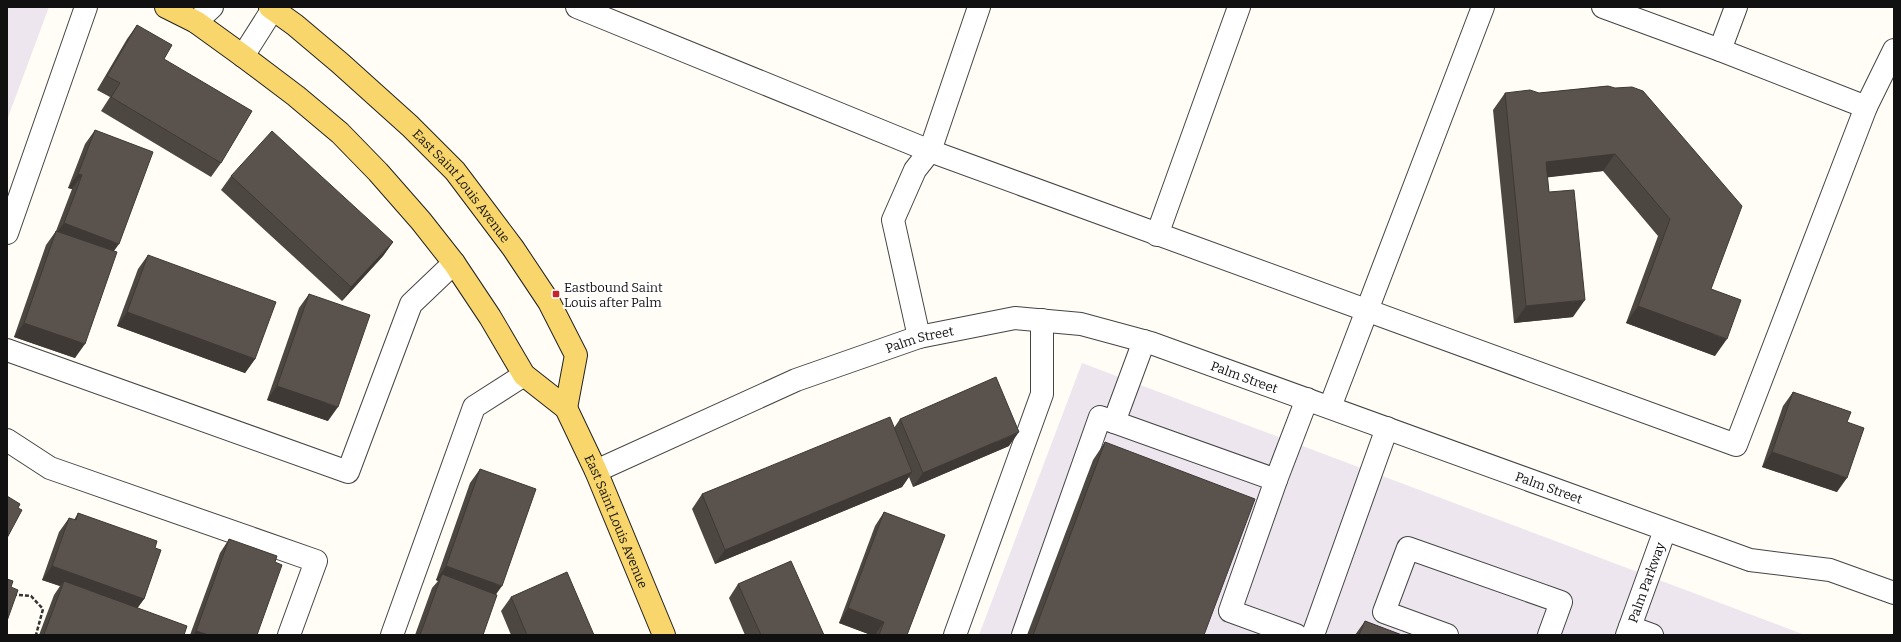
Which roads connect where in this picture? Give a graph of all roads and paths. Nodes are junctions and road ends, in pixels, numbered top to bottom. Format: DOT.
graph roads {
  1 [pos="86,7"];
  2 [pos="166,7"];
  3 [pos="212,7"];
  4 [pos="577,7"];
  5 [pos="979,7"];
  6 [pos="1239,7"];
  7 [pos="1482,7"];
  8 [pos="1603,7"];
  9 [pos="1736,7"];
  10 [pos="273,8"];
  11 [pos="196,22"];
  12 [pos="1720,50"];
  13 [pos="1894,50"];
  14 [pos="243,56"];
  15 [pos="1866,107"];
  16 [pos="930,151"];
  17 [pos="7,233"];
  18 [pos="1157,235"];
  19 [pos="454,263"];
  20 [pos="1367,309"];
  21 [pos="1042,320"];
  22 [pos="919,338"];
  23 [pos="1144,341"];
  24 [pos="7,350"];
  25 [pos="524,375"];
  26 [pos="1307,398"];
  27 [pos="1330,407"];
  28 [pos="566,408"];
  29 [pos="1114,422"];
  30 [pos="1387,428"];
  31 [pos="7,440"];
  32 [pos="596,471"];
  33 [pos="1276,480"];
  34 [pos="1665,530"];
  35 [pos="1894,592"];
  36 [pos="7,594"];
  37 [pos="1629,631"];
  38 [pos="36,635"];
  39 [pos="289,635"];
  40 [pos="392,635"];
  41 [pos="664,635"];
  42 [pos="955,635"];
  43 [pos="1023,635"];
  44 [pos="1296,635"];
  45 [pos="1313,635"];
  46 [pos="1447,635"];
  47 [pos="1549,635"];
  48 [pos="1652,635"];
  1 -- 17 [label="street"];
  2 -- 11 [label="main road"];
  3 -- 11 [label="street"];
  4 -- 16 [label="street"];
  5 -- 16 [label="street"];
  6 -- 18 [label="street"];
  7 -- 20 [label="street"];
  8 -- 12 [label="street"];
  9 -- 12 [label="street"];
  10 -- 14 [label="street"];
  10 -- 28 [label="main road, East Saint Louis Avenue"];
  11 -- 14 [label="main road"];
  12 -- 15 [label="street"];
  13 -- 15 [label="street"];
  14 -- 19 [label="main road, East Saint Louis Avenue"];
  15 -- 20 [label="street"];
  16 -- 18 [label="street"];
  16 -- 22 [label="street"];
  18 -- 20 [label="street"];
  19 -- 24 [label="street"];
  19 -- 25 [label="main road, East Saint Louis Avenue"];
  20 -- 27 [label="street"];
  21 -- 22 [label="street, Palm Street"];
  21 -- 23 [label="street, Palm Street"];
  21 -- 42 [label="street"];
  22 -- 32 [label="street, Palm Street"];
  23 -- 26 [label="street, Palm Street"];
  23 -- 29 [label="street"];
  25 -- 28 [label="main road, East Saint Louis Avenue"];
  25 -- 40 [label="street"];
  26 -- 27 [label="street, Palm Street"];
  26 -- 33 [label="street"];
  27 -- 30 [label="street, Palm Street"];
  28 -- 32 [label="main road, East Saint Louis Avenue"];
  29 -- 33 [label="street"];
  29 -- 43 [label="street"];
  30 -- 34 [label="street, Palm Street"];
  30 -- 45 [label="street"];
  31 -- 39 [label="street"];
  32 -- 41 [label="main road, East Saint Louis Avenue"];
  33 -- 44 [label="street"];
  34 -- 35 [label="street, Palm Street"];
  34 -- 37 [label="street, Palm Parkway"];
  36 -- 38 [label="path"];
  37 -- 48 [label="street"];
  46 -- 47 [label="street"];
}
